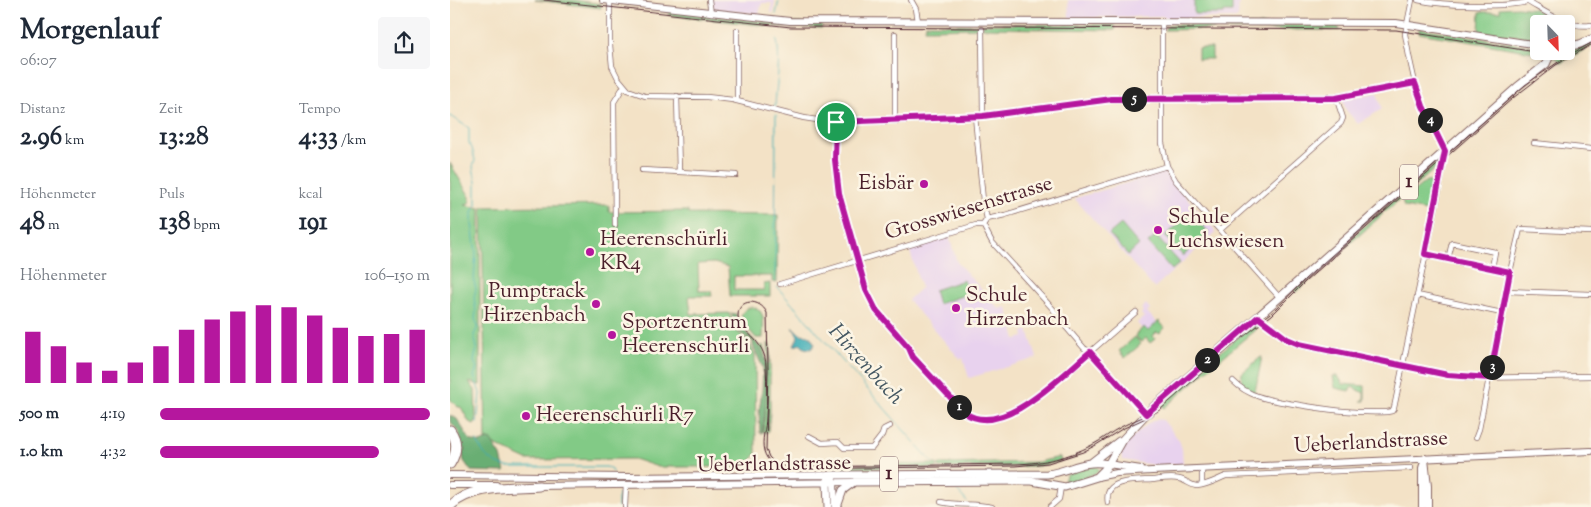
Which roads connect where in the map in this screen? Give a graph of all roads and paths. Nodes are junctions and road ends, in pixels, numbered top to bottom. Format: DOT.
graph roads {
  1 [pos="602,0"];
  2 [pos="610,0"];
  3 [pos="709,0"];
  4 [pos="911,0"];
  5 [pos="1412,0"];
  6 [pos="1418,0"];
  7 [pos="1530,1"];
  8 [pos="710,13"];
  9 [pos="918,21"];
  10 [pos="1162,23"];
  11 [pos="1408,24"];
  12 [pos="1591,25"];
  13 [pos="982,29"];
  14 [pos="737,30"];
  15 [pos="895,34"];
  16 [pos="1591,39"];
  17 [pos="1530,44"];
  18 [pos="1575,45"];
  19 [pos="1548,60"];
  20 [pos="1415,83"];
  21 [pos="624,86"];
  22 [pos="677,96"];
  23 [pos="1162,98"];
  24 [pos="1336,98"];
  25 [pos="737,101"];
  26 [pos="975,116"];
  27 [pos="983,116"];
  28 [pos="895,121"];
  29 [pos="836,122"];
  30 [pos="1534,143"];
  31 [pos="1591,149"];
  32 [pos="1445,151"];
  33 [pos="1167,166"];
  34 [pos="642,170"];
  35 [pos="679,172"];
  36 [pos="736,174"];
  37 [pos="989,219"];
  38 [pos="615,225"];
  39 [pos="983,225"];
  40 [pos="1220,230"];
  41 [pos="1591,232"];
  42 [pos="1425,254"];
  43 [pos="1448,259"];
  44 [pos="857,260"];
  45 [pos="1492,268"];
  46 [pos="1510,272"];
  47 [pos="780,284"];
  48 [pos="1507,291"];
  49 [pos="1591,294"];
  50 [pos="1417,296"];
  51 [pos="1280,298"];
  52 [pos="1136,312"];
  53 [pos="1502,312"];
  54 [pos="1258,317"];
  55 [pos="1090,352"];
  56 [pos="1402,366"];
  57 [pos="1591,376"];
  58 [pos="1490,378"];
  59 [pos="1233,381"];
  60 [pos="1146,414"];
  61 [pos="890,426"];
  62 [pos="450,430"];
  63 [pos="809,436"];
  64 [pos="1476,437"];
  65 [pos="1122,440"];
  66 [pos="1591,451"];
  67 [pos="1425,458"];
  68 [pos="1092,462"];
  69 [pos="450,464"];
  70 [pos="1108,464"];
  71 [pos="1411,468"];
  72 [pos="1067,469"];
  73 [pos="1202,469"];
  74 [pos="1152,471"];
  75 [pos="450,475"];
  76 [pos="831,475"];
  77 [pos="1099,475"];
  78 [pos="626,477"];
  79 [pos="831,482"];
  80 [pos="854,482"];
  81 [pos="626,484"];
  82 [pos="450,485"];
  83 [pos="1202,485"];
  84 [pos="1426,485"];
  85 [pos="539,486"];
  86 [pos="1061,487"];
  87 [pos="941,502"];
  88 [pos="1108,503"];
  89 [pos="450,506"];
  90 [pos="625,507"];
  91 [pos="828,507"];
  92 [pos="836,507"];
  93 [pos="992,507"];
  94 [pos="1050,507"];
  95 [pos="1422,507"];
  96 [pos="1428,507"];
  1 -- 2 [label="main road"];
  2 -- 8 [label="main road"];
  2 -- 21 [label="street"];
  3 -- 8 [label="street"];
  4 -- 9 [label="street"];
  5 -- 11 [label="street"];
  6 -- 7 [label="street"];
  7 -- 12 [label="street"];
  8 -- 9 [label="main road"];
  9 -- 10 [label="main road"];
  10 -- 11 [label="main road"];
  10 -- 23 [label="street"];
  11 -- 17 [label="main road"];
  11 -- 20 [label="street"];
  13 -- 27 [label="street"];
  14 -- 25 [label="street"];
  15 -- 28 [label="street"];
  16 -- 18 [label="main road"];
  19 -- 32 [label="main road, 1"];
  20 -- 24 [label="street"];
  20 -- 32 [label="street"];
  21 -- 22 [label="street"];
  21 -- 38 [label="street"];
  22 -- 25 [label="street"];
  22 -- 35 [label="street"];
  23 -- 24 [label="street"];
  23 -- 27 [label="street"];
  23 -- 33 [label="street"];
  24 -- 40 [label="street"];
  25 -- 29 [label="street"];
  26 -- 27 [label="street"];
  26 -- 28 [label="street"];
  26 -- 37 [label="street"];
  28 -- 29 [label="street"];
  29 -- 44 [label="street"];
  30 -- 31 [label="street"];
  32 -- 42 [label="street"];
  32 -- 51 [label="main road, 1"];
  33 -- 37 [label="street, Grosswiesenstrasse"];
  33 -- 40 [label="street"];
  34 -- 35 [label="street"];
  35 -- 36 [label="street"];
  37 -- 39 [label="street, Grosswiesenstrasse"];
  39 -- 44 [label="street, Grosswiesenstrasse"];
  39 -- 55 [label="street"];
  40 -- 51 [label="street"];
  41 -- 46 [label="street"];
  42 -- 43 [label="street"];
  42 -- 50 [label="street"];
  43 -- 45 [label="street"];
  43 -- 45 [label="street"];
  44 -- 47 [label="street, Grosswiesenstrasse"];
  44 -- 55 [label="street"];
  45 -- 46 [label="street"];
  46 -- 48 [label="street"];
  48 -- 49 [label="street"];
  48 -- 53 [label="street"];
  50 -- 53 [label="street"];
  50 -- 56 [label="street"];
  51 -- 54 [label="main road, 1"];
  52 -- 55 [label="street"];
  53 -- 58 [label="street"];
  54 -- 56 [label="street"];
  54 -- 60 [label="main road, 1"];
  55 -- 60 [label="street"];
  56 -- 58 [label="street"];
  56 -- 59 [label="street"];
  57 -- 58 [label="street"];
  58 -- 64 [label="street"];
  60 -- 65 [label="main road, 1"];
  61 -- 63 [label="street"];
  62 -- 69 [label="highway"];
  65 -- 68 [label="main road, 1"];
  65 -- 70 [label="main road, 1"];
  66 -- 67 [label="main road, Ueberlandstrasse"];
  67 -- 73 [label="main road, Ueberlandstrasse"];
  67 -- 84 [label="main road"];
  68 -- 70 [label="main road"];
  68 -- 72 [label="main road, Ueberlandstrasse / 1"];
  68 -- 77 [label="main road"];
  70 -- 74 [label="main road, Ueberlandstrasse"];
  70 -- 77 [label="main road, 1"];
  71 -- 83 [label="street, Ueberlandstrasse"];
  72 -- 76 [label="main road, Ueberlandstrasse / 1"];
  72 -- 86 [label="main road"];
  73 -- 74 [label="main road, Ueberlandstrasse"];
  73 -- 83 [label="street"];
  74 -- 77 [label="main road, Ueberlandstrasse"];
  75 -- 78 [label="main road, Ueberlandstrasse"];
  76 -- 78 [label="main road, Ueberlandstrasse"];
  76 -- 79 [label="main road"];
  77 -- 86 [label="main road, Ueberlandstrasse / 1"];
  78 -- 81 [label="main road"];
  79 -- 80 [label="main road, Ueberlandstrasse"];
  79 -- 81 [label="main road, Ueberlandstrasse"];
  79 -- 91 [label="main road"];
  79 -- 92 [label="main road"];
  80 -- 86 [label="main road, Ueberlandstrasse / 1"];
  80 -- 92 [label="main road, 1"];
  81 -- 85 [label="main road, Ueberlandstrasse"];
  81 -- 90 [label="street"];
  82 -- 85 [label="main road, Ueberlandstrasse"];
  83 -- 88 [label="street"];
  84 -- 95 [label="main road"];
  84 -- 96 [label="main road"];
  85 -- 89 [label="highway"];
  86 -- 94 [label="street"];
  87 -- 93 [label="street"];
}
